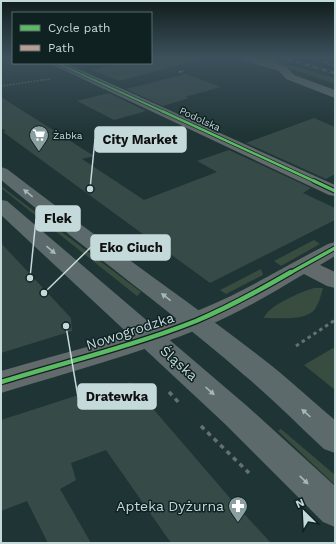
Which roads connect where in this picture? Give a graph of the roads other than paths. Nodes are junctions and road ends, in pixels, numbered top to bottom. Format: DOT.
graph roads {
  1 [pos="102,83"];
  2 [pos="307,83"];
  3 [pos="335,94"];
  4 [pos="1,172"];
  5 [pos="335,190"];
  6 [pos="1,205"];
  7 [pos="335,248"];
  8 [pos="303,265"];
  9 [pos="335,281"];
  10 [pos="196,321"];
  11 [pos="150,337"];
  12 [pos="1,382"];
  13 [pos="335,439"];
  14 [pos="335,510"];
  1 -- 5 [label="street, Podolska"];
  2 -- 3 [label="street"];
  10 -- 4 [label="main road, one-way"];
  6 -- 11 [label="main road, Śląska, one-way"];
  7 -- 8 [label="street"];
  8 -- 9 [label="street"];
  8 -- 10 [label="street"];
  10 -- 11 [label="street, Nowogrodzka"];
  13 -- 10 [label="main road, one-way"];
  11 -- 12 [label="street, Nowogrodzka"];
  11 -- 14 [label="main road, Śląska, one-way"];
}
